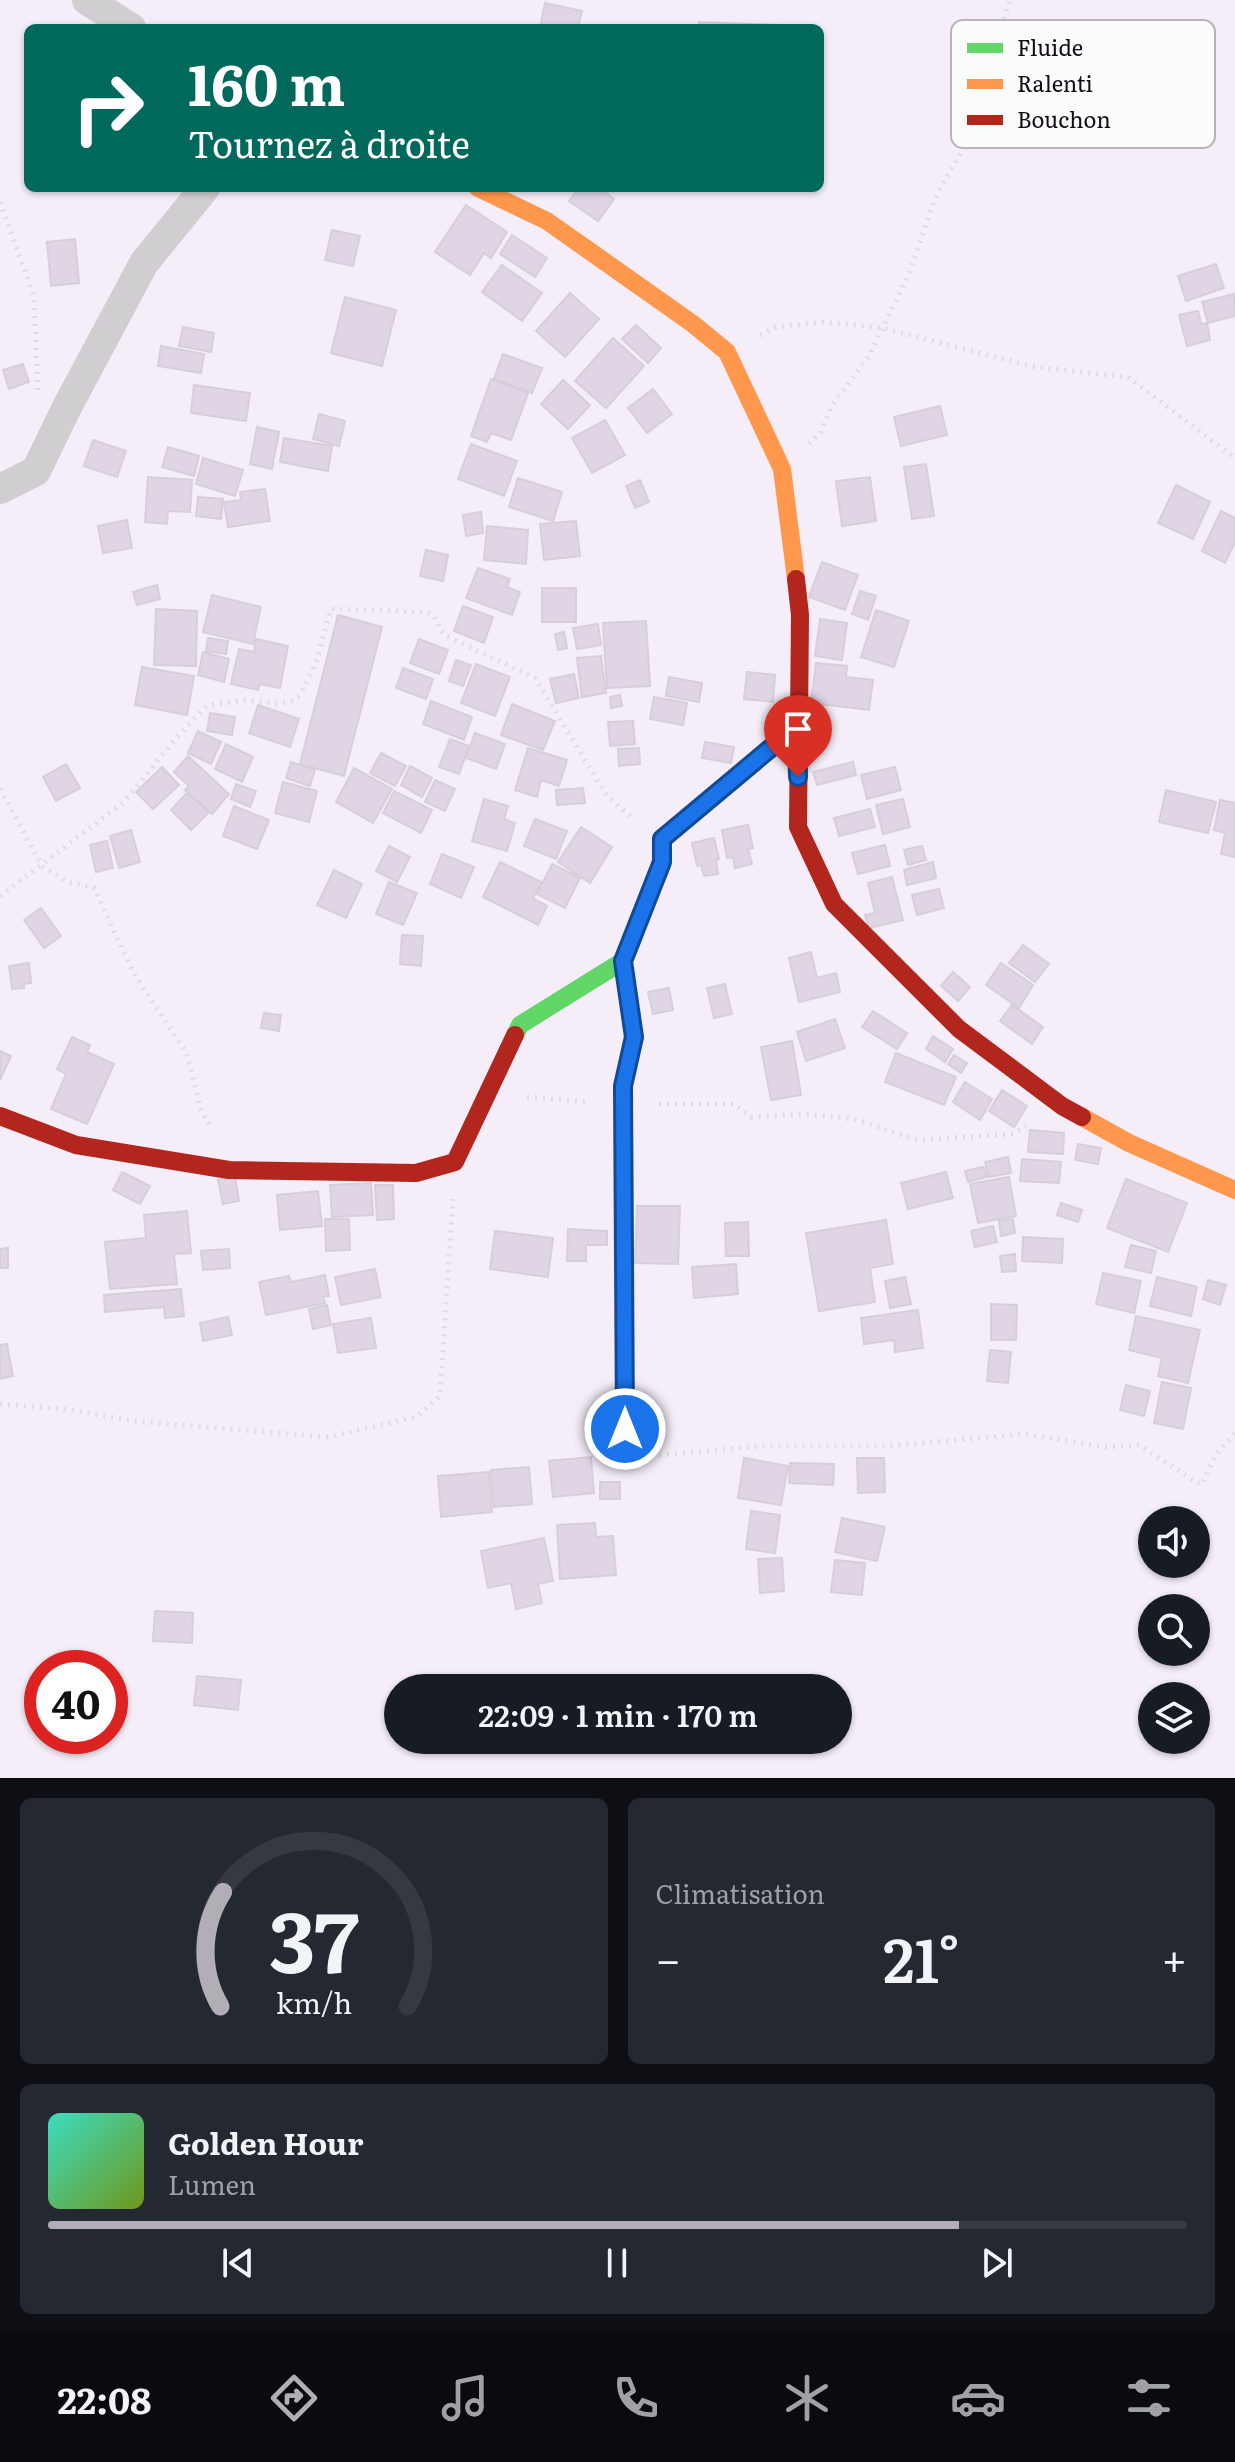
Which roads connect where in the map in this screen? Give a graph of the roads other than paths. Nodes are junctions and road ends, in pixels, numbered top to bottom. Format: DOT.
graph roads {
  1 [pos="87,0"];
  2 [pos="125,24"];
  3 [pos="202,192"];
  4 [pos="486,192"];
  5 [pos="0,489"];
  6 [pos="797,726"];
  7 [pos="623,961"];
  8 [pos="0,1116"];
  9 [pos="1235,1190"];
  10 [pos="625,1429"];
  1 -- 2 [label="street"];
  3 -- 5 [label="street"];
  4 -- 6 [label="street"];
  6 -- 7 [label="street"];
  6 -- 9 [label="street"];
  7 -- 8 [label="street"];
  7 -- 10 [label="street"];
}
